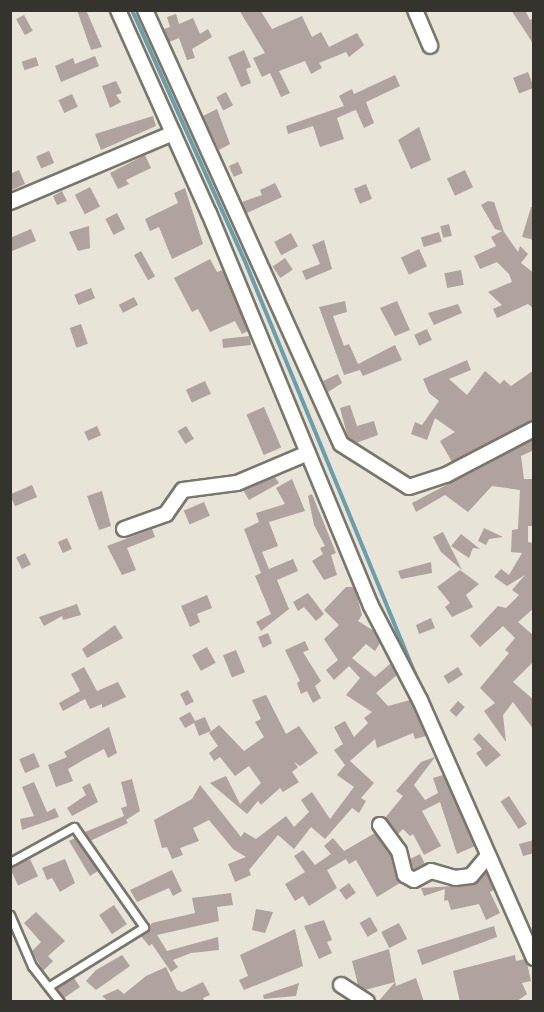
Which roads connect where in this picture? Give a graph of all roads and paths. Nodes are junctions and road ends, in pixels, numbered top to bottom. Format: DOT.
graph roads {
  1 [pos="118,10"];
  2 [pos="145,10"];
  3 [pos="415,10"];
  4 [pos="430,46"];
  5 [pos="173,133"];
  6 [pos="10,202"];
  7 [pos="534,429"];
  8 [pos="308,453"];
  9 [pos="124,529"];
  10 [pos="381,825"];
  11 [pos="488,856"];
  12 [pos="10,862"];
  13 [pos="10,915"];
  14 [pos="534,958"];
  15 [pos="341,984"];
  16 [pos="51,985"];
  17 [pos="60,1002"];
  18 [pos="367,1002"];
  1 -- 5 [label="street"];
  2 -- 7 [label="street"];
  3 -- 4 [label="street"];
  5 -- 6 [label="street"];
  5 -- 8 [label="street"];
  8 -- 9 [label="street"];
  8 -- 11 [label="street"];
  10 -- 11 [label="street"];
  11 -- 14 [label="street"];
  12 -- 16 [label="lane"];
  13 -- 16 [label="lane"];
  15 -- 18 [label="street"];
  16 -- 17 [label="lane"];
}
